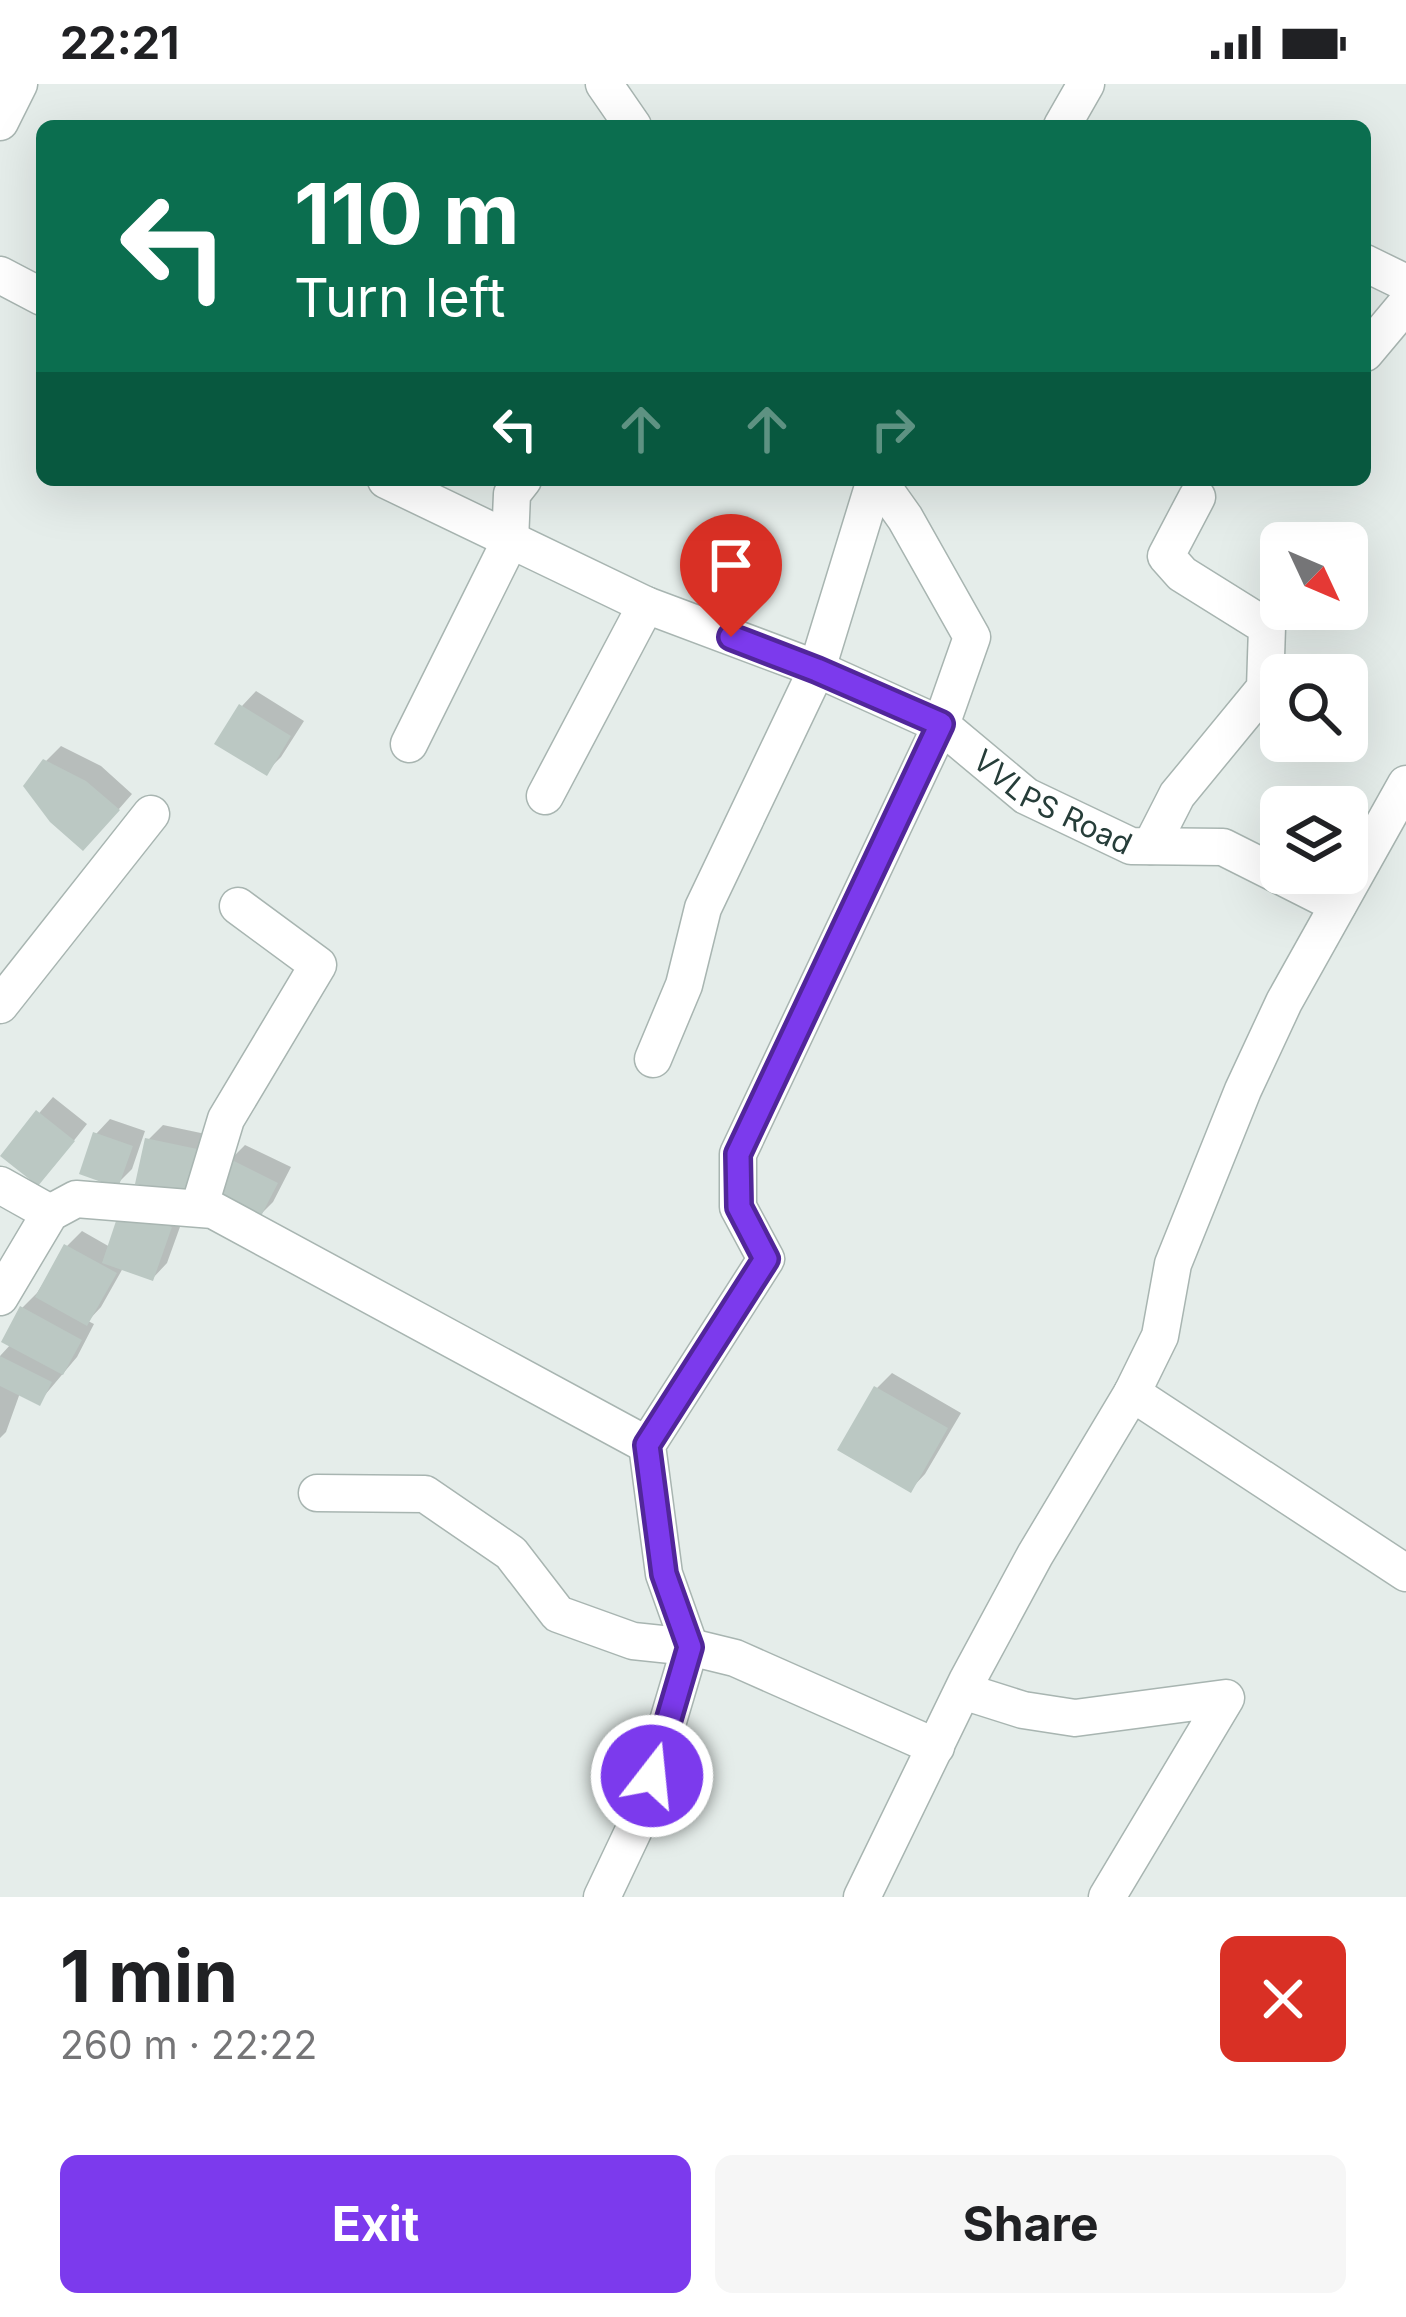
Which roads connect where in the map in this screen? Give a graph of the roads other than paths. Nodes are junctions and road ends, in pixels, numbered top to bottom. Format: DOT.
graph roads {
  1 [pos="19,84"];
  2 [pos="604,84"];
  3 [pos="1086,84"];
  4 [pos="629,120"];
  5 [pos="1065,120"];
  6 [pos="0,122"];
  7 [pos="1371,266"];
  8 [pos="0,275"];
  9 [pos="1406,283"];
  10 [pos="36,294"];
  11 [pos="1406,304"];
  12 [pos="1371,346"];
  13 [pos="398,486"];
  14 [pos="518,486"];
  15 [pos="874,486"];
  16 [pos="881,486"];
  17 [pos="1197,497"];
  18 [pos="510,541"];
  19 [pos="646,605"];
  20 [pos="817,670"];
  21 [pos="941,724"];
  22 [pos="409,744"];
  23 [pos="1406,784"];
  24 [pos="545,796"];
  25 [pos="151,814"];
  26 [pos="1151,846"];
  27 [pos="1338,905"];
  28 [pos="238,906"];
  29 [pos="0,1005"];
  30 [pos="653,1059"];
  31 [pos="0,1185"];
  32 [pos="200,1208"];
  33 [pos="50,1213"];
  34 [pos="0,1297"];
  35 [pos="1132,1393"];
  36 [pos="647,1445"];
  37 [pos="317,1493"];
  38 [pos="1406,1573"];
  39 [pos="690,1647"];
  40 [pos="963,1691"];
  41 [pos="936,1747"];
  42 [pos="602,1897"];
  43 [pos="862,1897"];
  44 [pos="1107,1897"];
  1 -- 6 [label="street"];
  2 -- 4 [label="street"];
  3 -- 5 [label="street"];
  7 -- 9 [label="street"];
  8 -- 10 [label="street"];
  11 -- 12 [label="street"];
  13 -- 18 [label="street, VVLPS Road"];
  14 -- 18 [label="street"];
  15 -- 20 [label="street"];
  16 -- 21 [label="street"];
  17 -- 26 [label="street"];
  18 -- 19 [label="street, VVLPS Road"];
  18 -- 22 [label="street"];
  19 -- 20 [label="street, VVLPS Road"];
  19 -- 24 [label="street"];
  20 -- 21 [label="street, VVLPS Road"];
  20 -- 30 [label="street"];
  21 -- 26 [label="street, VVLPS Road"];
  21 -- 36 [label="street"];
  23 -- 27 [label="street"];
  25 -- 29 [label="street"];
  26 -- 27 [label="street, VVLPS Road"];
  27 -- 35 [label="street"];
  28 -- 32 [label="street"];
  31 -- 33 [label="street"];
  32 -- 33 [label="street"];
  32 -- 36 [label="street"];
  33 -- 34 [label="street"];
  35 -- 38 [label="street"];
  35 -- 40 [label="street"];
  36 -- 39 [label="street"];
  37 -- 39 [label="street"];
  39 -- 41 [label="street"];
  39 -- 42 [label="street"];
  40 -- 41 [label="street"];
  40 -- 44 [label="street"];
  41 -- 43 [label="street"];
}
